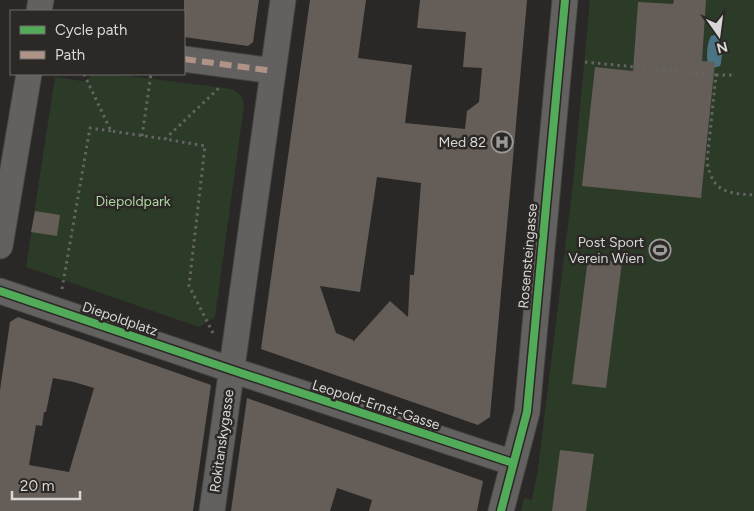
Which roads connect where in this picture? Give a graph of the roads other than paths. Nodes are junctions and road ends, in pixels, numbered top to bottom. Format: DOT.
graph roads {
  1 [pos="283,0"];
  2 [pos="565,0"];
  3 [pos="185,59"];
  4 [pos="273,71"];
  5 [pos="29,75"];
  6 [pos="0,246"];
  7 [pos="0,291"];
  8 [pos="232,370"];
  9 [pos="513,463"];
  10 [pos="212,511"];
  11 [pos="501,511"];
  1 -- 4 [label="street"];
  2 -- 9 [label="street, Rosensteingasse"];
  3 -- 4 [label="street"];
  4 -- 8 [label="street"];
  5 -- 6 [label="street"];
  7 -- 8 [label="street, Diepoldplatz"];
  8 -- 9 [label="street, Leopold-Ernst-Gasse"];
  8 -- 10 [label="street, Rokitanskygasse"];
  9 -- 11 [label="street, Rosensteingasse"];
}
